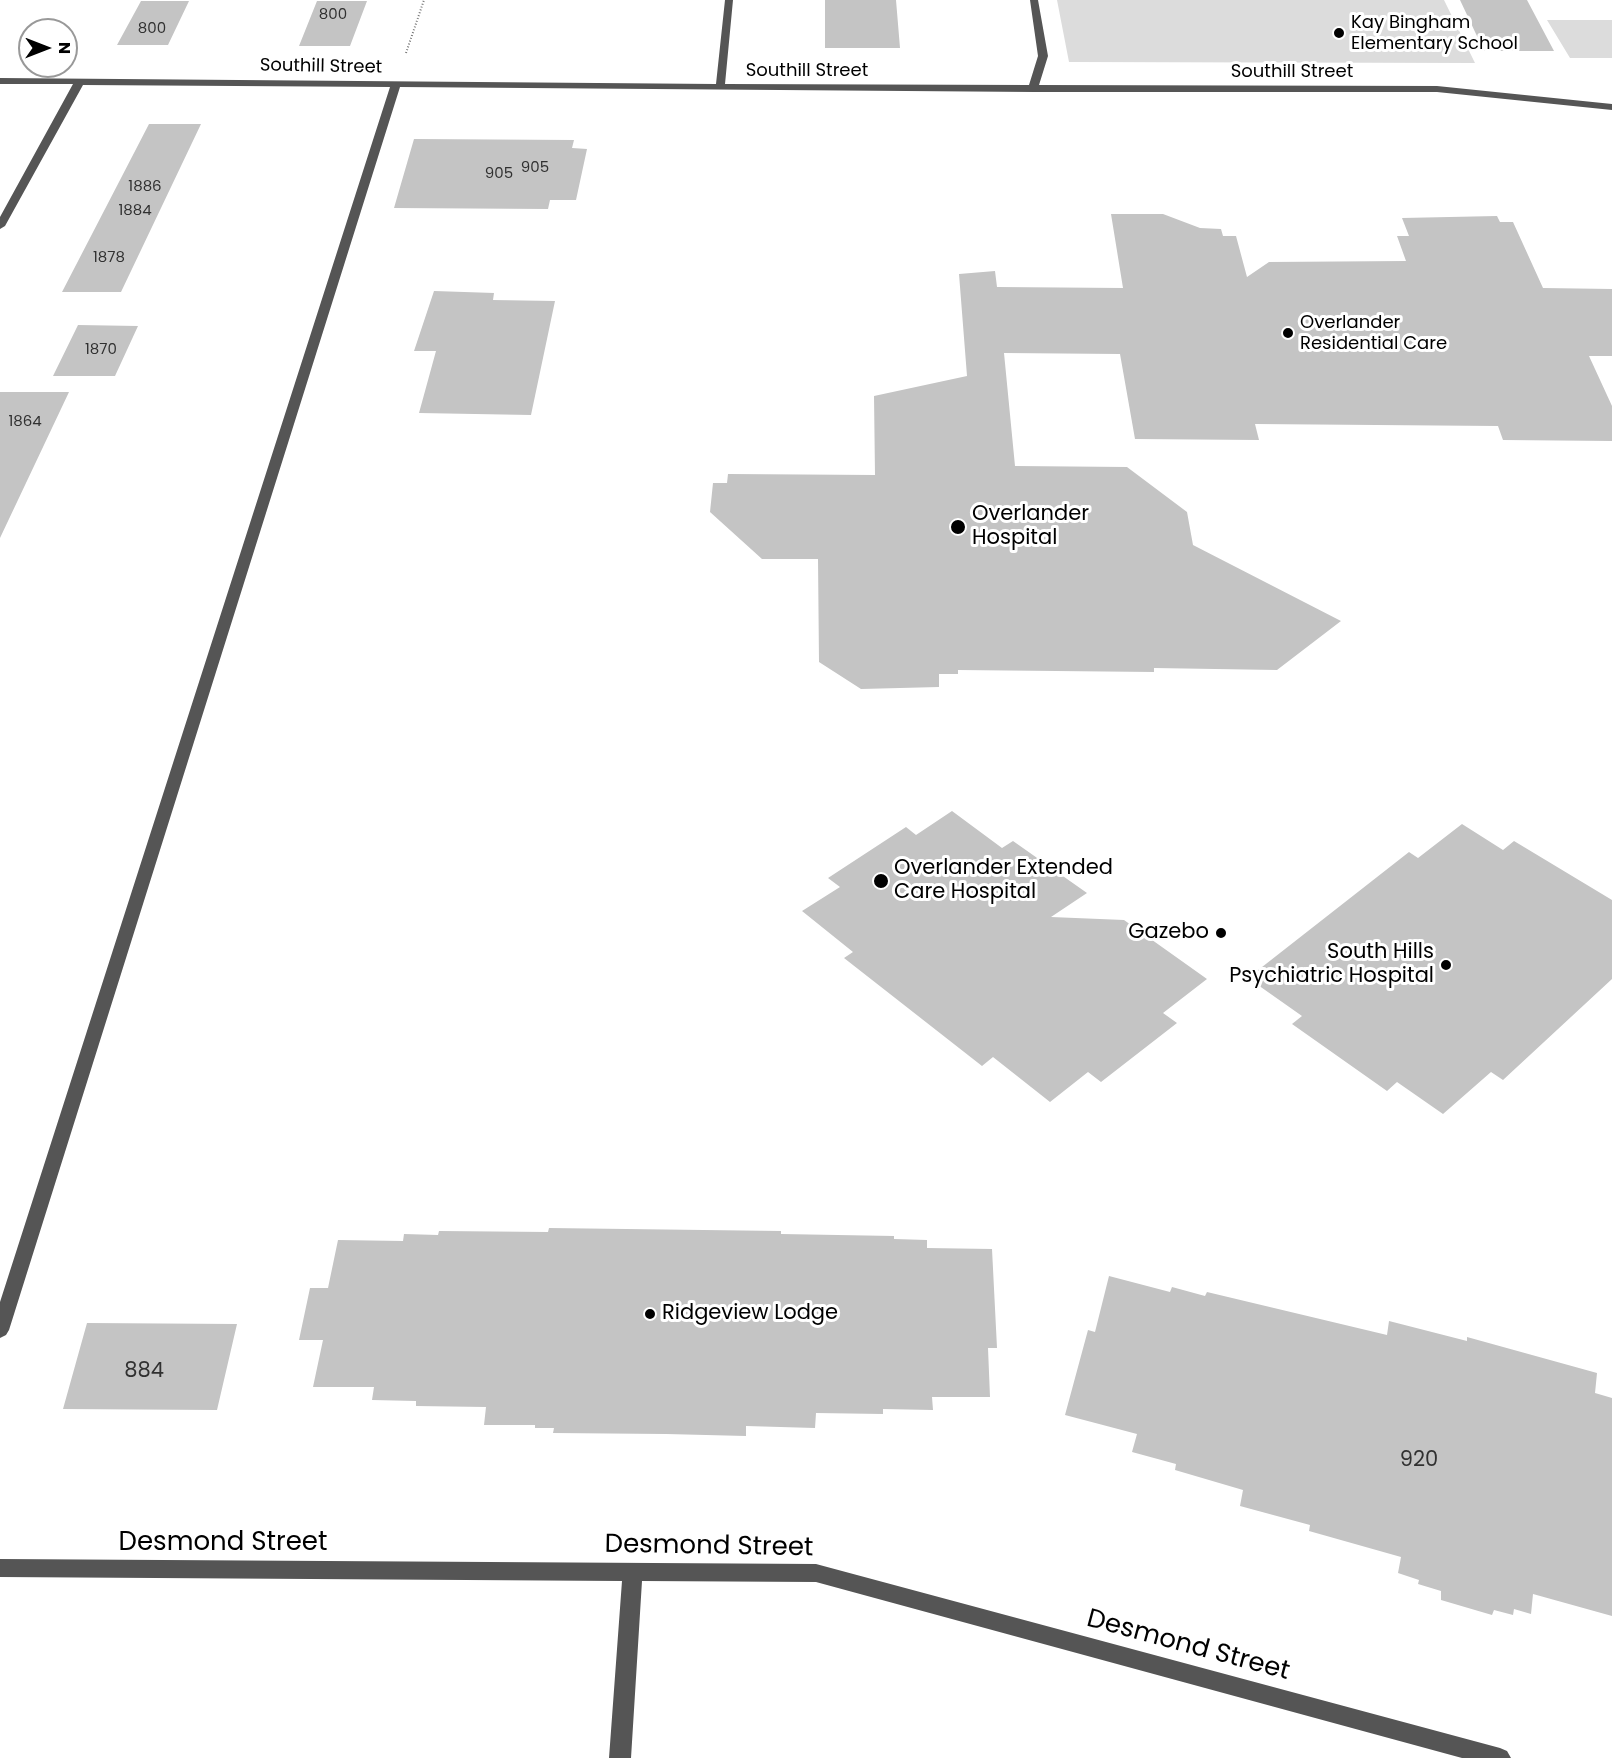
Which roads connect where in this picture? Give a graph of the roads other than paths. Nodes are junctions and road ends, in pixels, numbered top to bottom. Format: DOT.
graph roads {
  1 [pos="729,0"];
  2 [pos="1034,0"];
  3 [pos="0,81"];
  4 [pos="80,81"];
  5 [pos="396,84"];
  6 [pos="720,87"];
  7 [pos="1033,89"];
  8 [pos="1612,107"];
  9 [pos="0,226"];
  10 [pos="0,1330"];
  11 [pos="0,1568"];
  12 [pos="633,1572"];
  13 [pos="620,1758"];
  14 [pos="1500,1758"];
  1 -- 6 [label="street"];
  2 -- 7 [label="street"];
  3 -- 4 [label="street, Southill Street"];
  4 -- 5 [label="street, Southill Street"];
  4 -- 9 [label="street"];
  5 -- 6 [label="street, Southill Street"];
  5 -- 10 [label="street"];
  6 -- 7 [label="street, Southill Street"];
  7 -- 8 [label="street, Southill Street"];
  11 -- 12 [label="street, Desmond Street"];
  12 -- 13 [label="street"];
  12 -- 14 [label="street, Desmond Street"];
}
